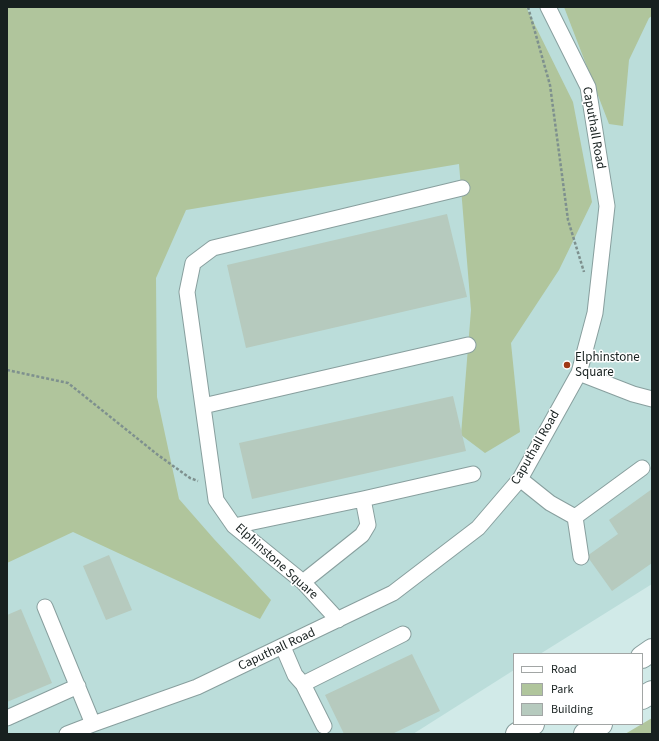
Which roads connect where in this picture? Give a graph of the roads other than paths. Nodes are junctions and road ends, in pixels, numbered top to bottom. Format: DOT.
graph roads {
  1 [pos="548,7"];
  2 [pos="462,188"];
  3 [pos="468,345"];
  4 [pos="579,373"];
  5 [pos="652,399"];
  6 [pos="203,406"];
  7 [pos="642,468"];
  8 [pos="473,474"];
  9 [pos="520,479"];
  10 [pos="363,499"];
  11 [pos="575,517"];
  12 [pos="234,526"];
  13 [pos="581,557"];
  14 [pos="303,582"];
  15 [pos="45,607"];
  16 [pos="338,620"];
  17 [pos="403,634"];
  18 [pos="283,647"];
  19 [pos="652,650"];
  20 [pos="643,656"];
  21 [pos="303,684"];
  22 [pos="78,686"];
  23 [pos="652,692"];
  24 [pos="643,697"];
  25 [pos="7,718"];
  26 [pos="93,724"];
  27 [pos="531,725"];
  28 [pos="599,725"];
  29 [pos="324,726"];
  30 [pos="67,734"];
  31 [pos="517,734"];
  32 [pos="585,734"];
  1 -- 4 [label="street, Caputhall Road"];
  2 -- 6 [label="street, Elphinstone Square"];
  3 -- 6 [label="street"];
  4 -- 5 [label="street"];
  4 -- 9 [label="street, Caputhall Road"];
  6 -- 12 [label="street, Elphinstone Square"];
  7 -- 11 [label="street"];
  8 -- 10 [label="street"];
  9 -- 11 [label="street"];
  9 -- 16 [label="street, Caputhall Road"];
  10 -- 12 [label="street"];
  10 -- 14 [label="street"];
  11 -- 13 [label="street"];
  12 -- 14 [label="street, Elphinstone Square"];
  14 -- 16 [label="street, Elphinstone Square"];
  15 -- 22 [label="street"];
  16 -- 18 [label="street, Caputhall Road"];
  17 -- 21 [label="street"];
  18 -- 21 [label="street"];
  18 -- 26 [label="street, Caputhall Road"];
  19 -- 20 [label="highway"];
  21 -- 29 [label="street"];
  22 -- 25 [label="street"];
  22 -- 26 [label="street"];
  23 -- 24 [label="highway"];
  26 -- 30 [label="street, Caputhall Road"];
  27 -- 31 [label="highway"];
  28 -- 32 [label="highway"];
}
